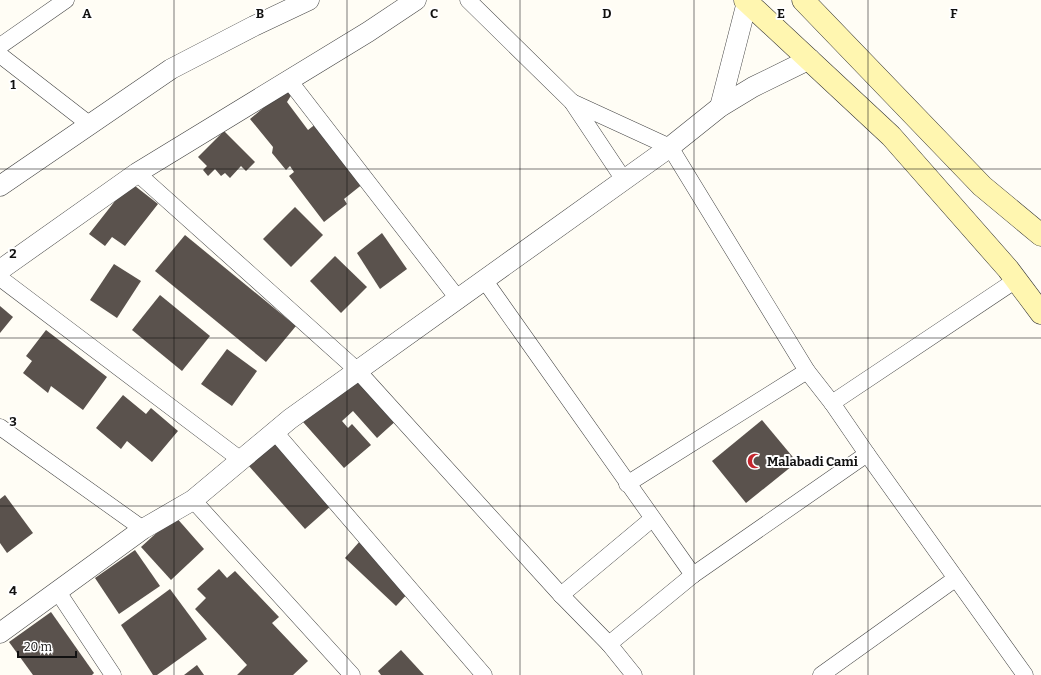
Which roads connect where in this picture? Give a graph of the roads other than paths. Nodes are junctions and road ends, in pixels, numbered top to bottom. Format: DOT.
graph roads {
  1 [pos="66,0"];
  2 [pos="309,0"];
  3 [pos="416,0"];
  4 [pos="468,0"];
  5 [pos="803,0"];
  6 [pos="746,1"];
  7 [pos="0,46"];
  8 [pos="0,55"];
  9 [pos="810,59"];
  10 [pos="288,79"];
  11 [pos="572,102"];
  12 [pos="720,108"];
  13 [pos="89,124"];
  14 [pos="670,148"];
  15 [pos="137,173"];
  16 [pos="624,180"];
  17 [pos="0,186"];
  18 [pos="1041,235"];
  19 [pos="0,270"];
  20 [pos="0,278"];
  21 [pos="1016,280"];
  22 [pos="484,281"];
  23 [pos="459,300"];
  24 [pos="1041,313"];
  25 [pos="358,371"];
  26 [pos="807,371"];
  27 [pos="832,403"];
  28 [pos="0,427"];
  29 [pos="275,432"];
  30 [pos="867,454"];
  31 [pos="241,460"];
  32 [pos="627,484"];
  33 [pos="193,500"];
  34 [pos="652,519"];
  35 [pos="143,530"];
  36 [pos="692,575"];
  37 [pos="955,579"];
  38 [pos="58,592"];
  39 [pos="561,595"];
  40 [pos="0,633"];
  41 [pos="608,644"];
  42 [pos="113,675"];
  43 [pos="352,675"];
  44 [pos="484,675"];
  45 [pos="634,675"];
  46 [pos="821,675"];
  47 [pos="1025,675"];
  1 -- 7 [label="street"];
  2 -- 13 [label="street"];
  3 -- 10 [label="street"];
  4 -- 11 [label="street"];
  5 -- 18 [label="main road"];
  6 -- 9 [label="main road"];
  6 -- 12 [label="street"];
  8 -- 13 [label="street"];
  9 -- 12 [label="street"];
  9 -- 21 [label="main road"];
  10 -- 15 [label="street"];
  10 -- 23 [label="street"];
  11 -- 14 [label="street"];
  11 -- 16 [label="street"];
  12 -- 14 [label="street"];
  13 -- 17 [label="street"];
  14 -- 16 [label="street"];
  14 -- 26 [label="street"];
  15 -- 19 [label="street"];
  15 -- 25 [label="street"];
  16 -- 22 [label="street"];
  20 -- 31 [label="street"];
  21 -- 24 [label="main road"];
  21 -- 27 [label="street"];
  22 -- 23 [label="street"];
  22 -- 32 [label="street"];
  23 -- 25 [label="street"];
  25 -- 29 [label="street"];
  25 -- 39 [label="street"];
  26 -- 27 [label="street"];
  26 -- 32 [label="street"];
  27 -- 30 [label="street"];
  28 -- 35 [label="street"];
  29 -- 31 [label="street"];
  29 -- 44 [label="street"];
  30 -- 36 [label="street"];
  30 -- 37 [label="street"];
  31 -- 33 [label="street"];
  32 -- 34 [label="street"];
  33 -- 35 [label="street"];
  33 -- 43 [label="street"];
  34 -- 36 [label="street"];
  34 -- 39 [label="street"];
  35 -- 38 [label="street"];
  36 -- 41 [label="street"];
  37 -- 46 [label="street"];
  37 -- 47 [label="street"];
  38 -- 40 [label="street"];
  38 -- 42 [label="street"];
  39 -- 41 [label="street"];
  41 -- 45 [label="street"];
}
